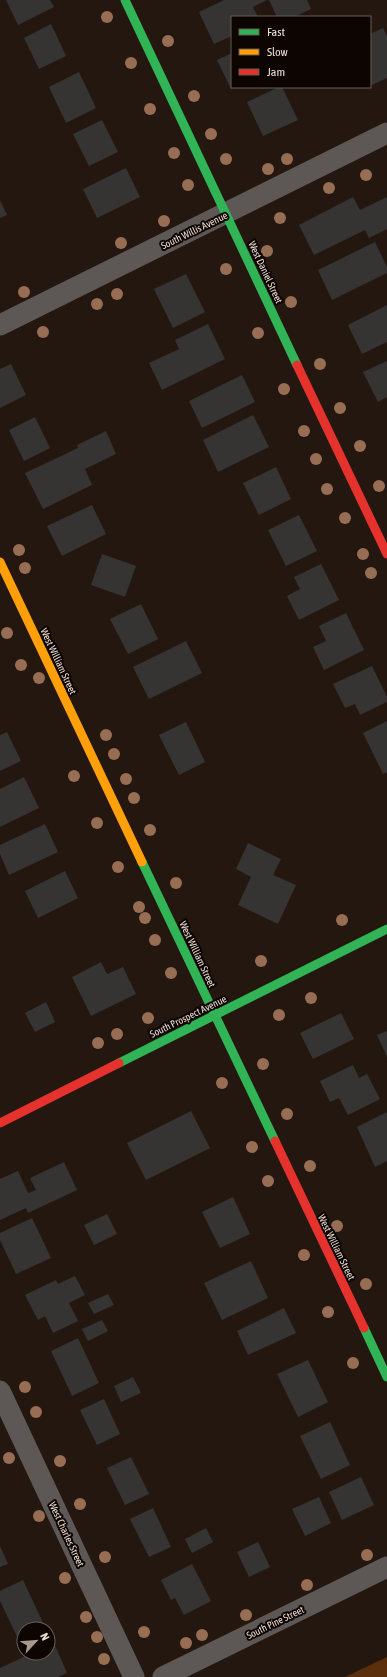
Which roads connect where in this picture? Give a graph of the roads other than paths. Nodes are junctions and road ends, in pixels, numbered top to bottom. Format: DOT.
graph roads {
  1 [pos="125,0"];
  2 [pos="387,133"];
  3 [pos="226,214"];
  4 [pos="0,325"];
  5 [pos="387,554"];
  6 [pos="0,562"];
  7 [pos="387,929"];
  8 [pos="215,1015"];
  9 [pos="0,1122"];
  10 [pos="387,1377"];
  11 [pos="0,1391"];
  12 [pos="387,1567"];
  13 [pos="134,1677"];
  14 [pos="163,1677"];
  1 -- 3 [label="street, West Daniel Street"];
  2 -- 3 [label="street, South Willis Avenue"];
  3 -- 4 [label="street, South Willis Avenue"];
  3 -- 5 [label="street, West Daniel Street"];
  6 -- 8 [label="street, West William Street"];
  7 -- 8 [label="street, South Prospect Avenue"];
  8 -- 9 [label="street, South Prospect Avenue"];
  8 -- 10 [label="street, West William Street"];
  11 -- 13 [label="street, West Charles Street"];
  12 -- 14 [label="street, South Pine Street"];
}
